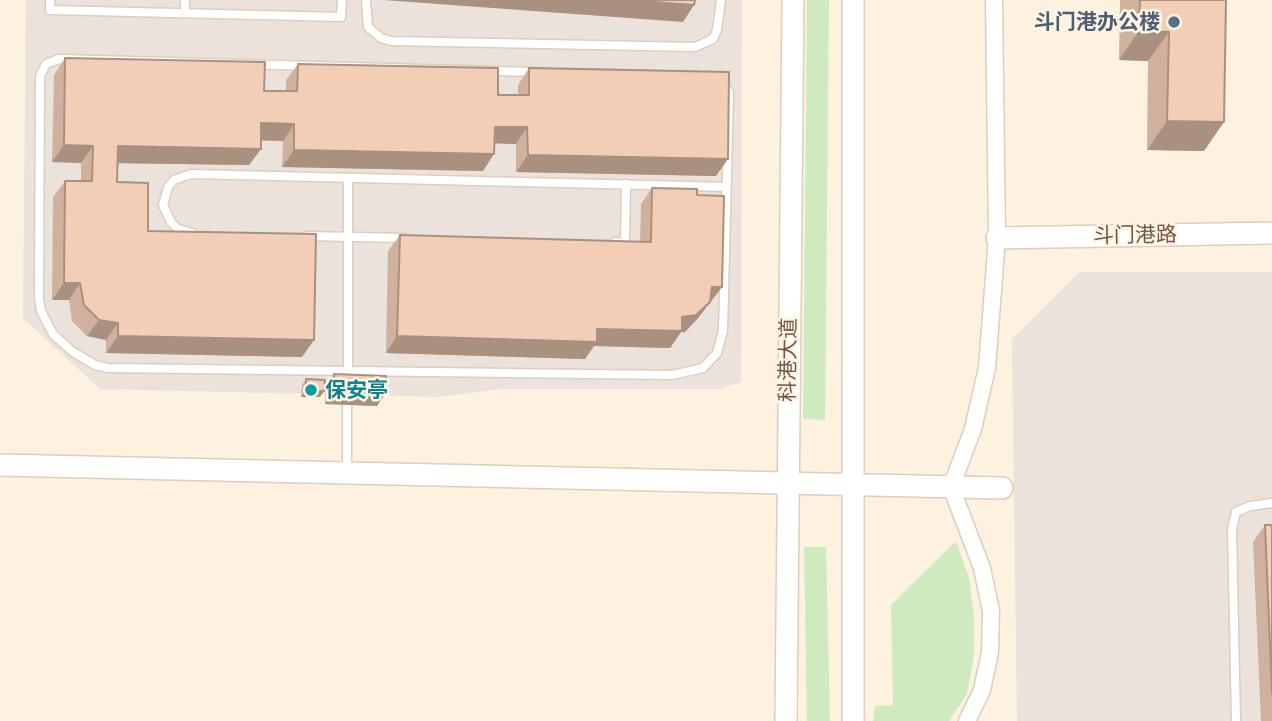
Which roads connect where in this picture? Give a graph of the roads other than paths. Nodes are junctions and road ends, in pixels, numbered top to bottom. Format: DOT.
graph roads {
  1 [pos="50,0"];
  2 [pos="185,0"];
  3 [pos="342,0"];
  4 [pos="366,0"];
  5 [pos="721,0"];
  6 [pos="793,0"];
  7 [pos="853,0"];
  8 [pos="994,0"];
  9 [pos="185,13"];
  10 [pos="348,178"];
  11 [pos="626,184"];
  12 [pos="727,187"];
  13 [pos="202,233"];
  14 [pos="1272,233"];
  15 [pos="295,235"];
  16 [pos="348,236"];
  17 [pos="417,238"];
  18 [pos="997,238"];
  19 [pos="611,242"];
  20 [pos="348,371"];
  21 [pos="0,465"];
  22 [pos="347,473"];
  23 [pos="786,483"];
  24 [pos="851,485"];
  25 [pos="951,487"];
  26 [pos="1002,488"];
  27 [pos="1272,503"];
  28 [pos="786,721"];
  29 [pos="853,721"];
  30 [pos="967,721"];
  31 [pos="1236,721"];
  1 -- 9 [label="lane"];
  2 -- 9 [label="lane"];
  3 -- 9 [label="lane"];
  4 -- 5 [label="lane"];
  6 -- 23 [label="street, 科港大道"];
  7 -- 24 [label="street"];
  8 -- 18 [label="street"];
  10 -- 11 [label="lane"];
  10 -- 13 [label="lane"];
  10 -- 16 [label="lane"];
  11 -- 12 [label="lane"];
  11 -- 19 [label="lane"];
  12 -- 20 [label="lane"];
  12 -- 20 [label="lane"];
  14 -- 18 [label="street, 斗门港路"];
  15 -- 16 [label="lane"];
  16 -- 17 [label="lane"];
  16 -- 20 [label="lane"];
  18 -- 25 [label="street"];
  20 -- 22 [label="lane"];
  21 -- 22 [label="street"];
  22 -- 23 [label="street"];
  23 -- 24 [label="street"];
  23 -- 28 [label="street, 科港大道"];
  24 -- 25 [label="street"];
  24 -- 29 [label="street"];
  25 -- 26 [label="street"];
  25 -- 30 [label="street"];
  27 -- 31 [label="lane"];
}
